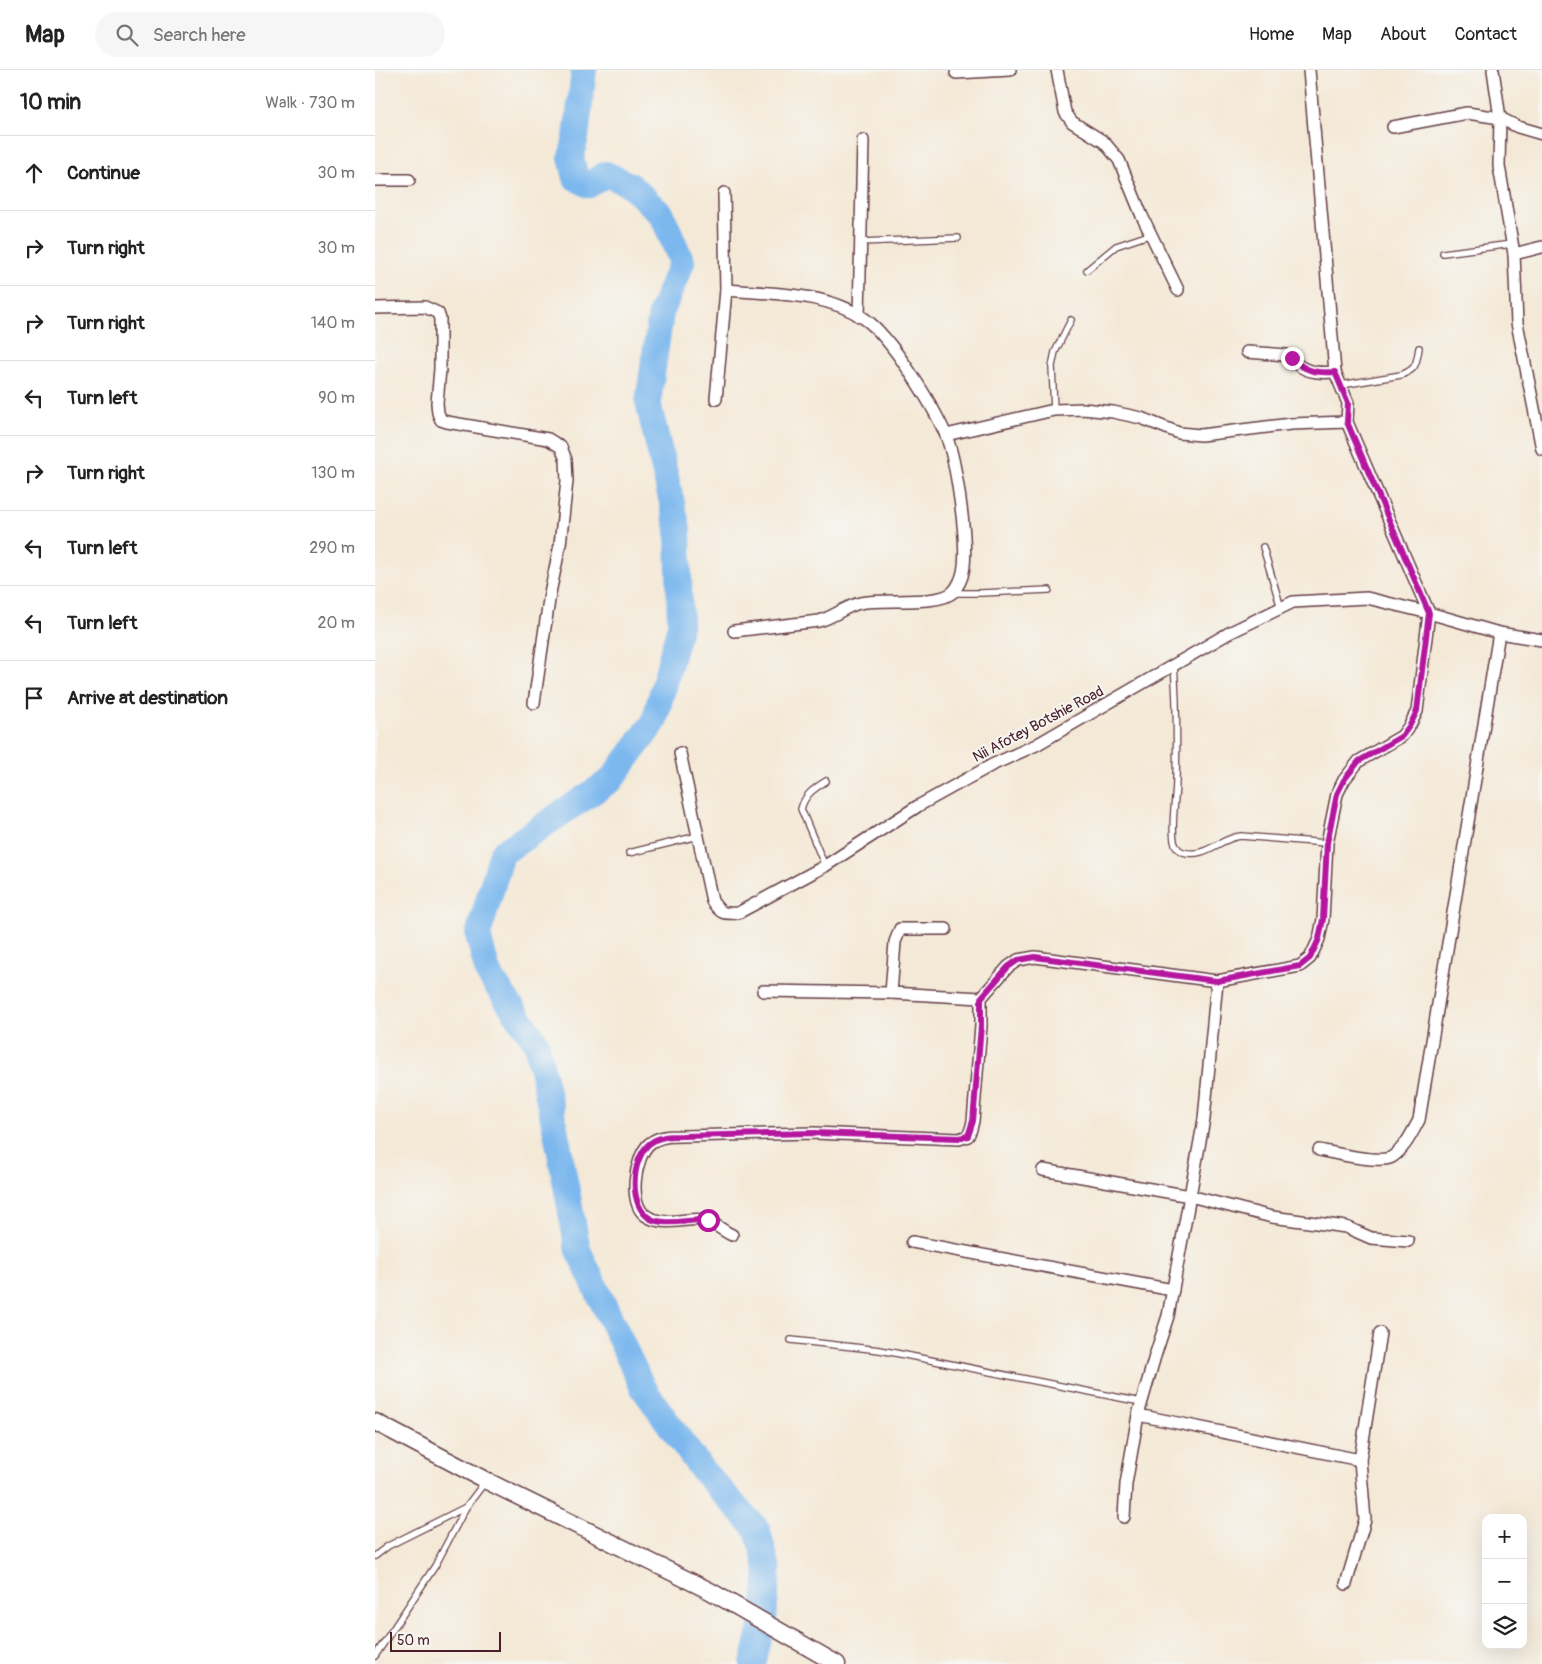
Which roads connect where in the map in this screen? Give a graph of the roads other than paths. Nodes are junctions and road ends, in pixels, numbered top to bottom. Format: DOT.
graph roads {
  1 [pos="1010,70"];
  2 [pos="1057,70"];
  3 [pos="1309,70"];
  4 [pos="1493,70"];
  5 [pos="956,73"];
  6 [pos="1500,118"];
  7 [pos="1393,127"];
  8 [pos="1542,134"];
  9 [pos="863,140"];
  10 [pos="375,180"];
  11 [pos="409,180"];
  12 [pos="724,193"];
  13 [pos="1152,234"];
  14 [pos="958,238"];
  15 [pos="860,242"];
  16 [pos="1542,246"];
  17 [pos="1513,249"];
  18 [pos="1443,252"];
  19 [pos="1087,270"];
  20 [pos="726,290"];
  21 [pos="1178,290"];
  22 [pos="375,308"];
  23 [pos="859,316"];
  24 [pos="1071,320"];
  25 [pos="1419,348"];
  26 [pos="1247,352"];
  27 [pos="1335,372"];
  28 [pos="1341,385"];
  29 [pos="716,399"];
  30 [pos="1054,410"];
  31 [pos="1347,422"];
  32 [pos="946,435"];
  33 [pos="1542,449"];
  34 [pos="1263,547"];
  35 [pos="1049,590"];
  36 [pos="953,592"];
  37 [pos="1281,608"];
  38 [pos="1429,613"];
  39 [pos="734,631"];
  40 [pos="1499,633"];
  41 [pos="1542,640"];
  42 [pos="1174,665"];
  43 [pos="534,703"];
  44 [pos="680,754"];
  45 [pos="826,781"];
  46 [pos="698,836"];
  47 [pos="1327,843"];
  48 [pos="629,853"];
  49 [pos="825,866"];
  50 [pos="946,928"];
  51 [pos="1217,981"];
  52 [pos="763,991"];
  53 [pos="891,993"];
  54 [pos="981,998"];
  55 [pos="1319,1150"];
  56 [pos="1043,1170"];
  57 [pos="1190,1196"];
  58 [pos="732,1235"];
  59 [pos="1408,1241"];
  60 [pos="912,1242"];
  61 [pos="1173,1290"];
  62 [pos="1380,1333"];
  63 [pos="791,1340"];
  64 [pos="1141,1402"];
  65 [pos="1138,1415"];
  66 [pos="375,1422"];
  67 [pos="1360,1460"];
  68 [pos="487,1480"];
  69 [pos="466,1507"];
  70 [pos="1124,1517"];
  71 [pos="375,1556"];
  72 [pos="1346,1584"];
  73 [pos="375,1656"];
  74 [pos="837,1664"];
  1 -- 5 [label="street"];
  2 -- 13 [label="street"];
  3 -- 27 [label="street"];
  4 -- 6 [label="street"];
  6 -- 7 [label="street"];
  6 -- 8 [label="street"];
  6 -- 17 [label="street"];
  9 -- 15 [label="street"];
  10 -- 11 [label="street"];
  12 -- 20 [label="street"];
  13 -- 19 [label="lane"];
  13 -- 21 [label="street"];
  14 -- 15 [label="lane"];
  15 -- 23 [label="street"];
  16 -- 17 [label="street"];
  17 -- 18 [label="lane"];
  17 -- 33 [label="street"];
  20 -- 23 [label="street"];
  20 -- 29 [label="street"];
  22 -- 43 [label="street"];
  23 -- 32 [label="street"];
  24 -- 30 [label="lane"];
  25 -- 28 [label="lane"];
  26 -- 27 [label="street"];
  27 -- 28 [label="street"];
  28 -- 31 [label="street"];
  30 -- 31 [label="street"];
  30 -- 32 [label="street"];
  31 -- 38 [label="street"];
  32 -- 36 [label="street"];
  34 -- 37 [label="lane"];
  35 -- 36 [label="lane"];
  36 -- 39 [label="street"];
  37 -- 38 [label="street, Nii Afotey Botshie Road"];
  37 -- 42 [label="street, Nii Afotey Botshie Road"];
  38 -- 40 [label="street, Nii Afotey Botshie Road"];
  38 -- 47 [label="street"];
  40 -- 41 [label="street, Nii Afotey Botshie Road"];
  40 -- 55 [label="street"];
  42 -- 47 [label="lane"];
  42 -- 49 [label="street, Nii Afotey Botshie Road"];
  44 -- 46 [label="street, Nii Afotey Botshie Road"];
  45 -- 49 [label="lane"];
  46 -- 48 [label="lane"];
  46 -- 49 [label="street, Nii Afotey Botshie Road"];
  47 -- 51 [label="street"];
  50 -- 53 [label="street"];
  51 -- 54 [label="street"];
  51 -- 57 [label="street"];
  52 -- 53 [label="street"];
  53 -- 54 [label="street"];
  54 -- 58 [label="street"];
  56 -- 57 [label="street"];
  57 -- 59 [label="street"];
  57 -- 61 [label="street"];
  60 -- 61 [label="street"];
  61 -- 64 [label="street"];
  62 -- 67 [label="street"];
  63 -- 64 [label="lane"];
  64 -- 65 [label="street"];
  65 -- 67 [label="street"];
  65 -- 70 [label="street"];
  66 -- 68 [label="street"];
  67 -- 72 [label="street"];
  68 -- 69 [label="lane"];
  68 -- 74 [label="street"];
  69 -- 71 [label="lane"];
  69 -- 73 [label="lane"];
}
